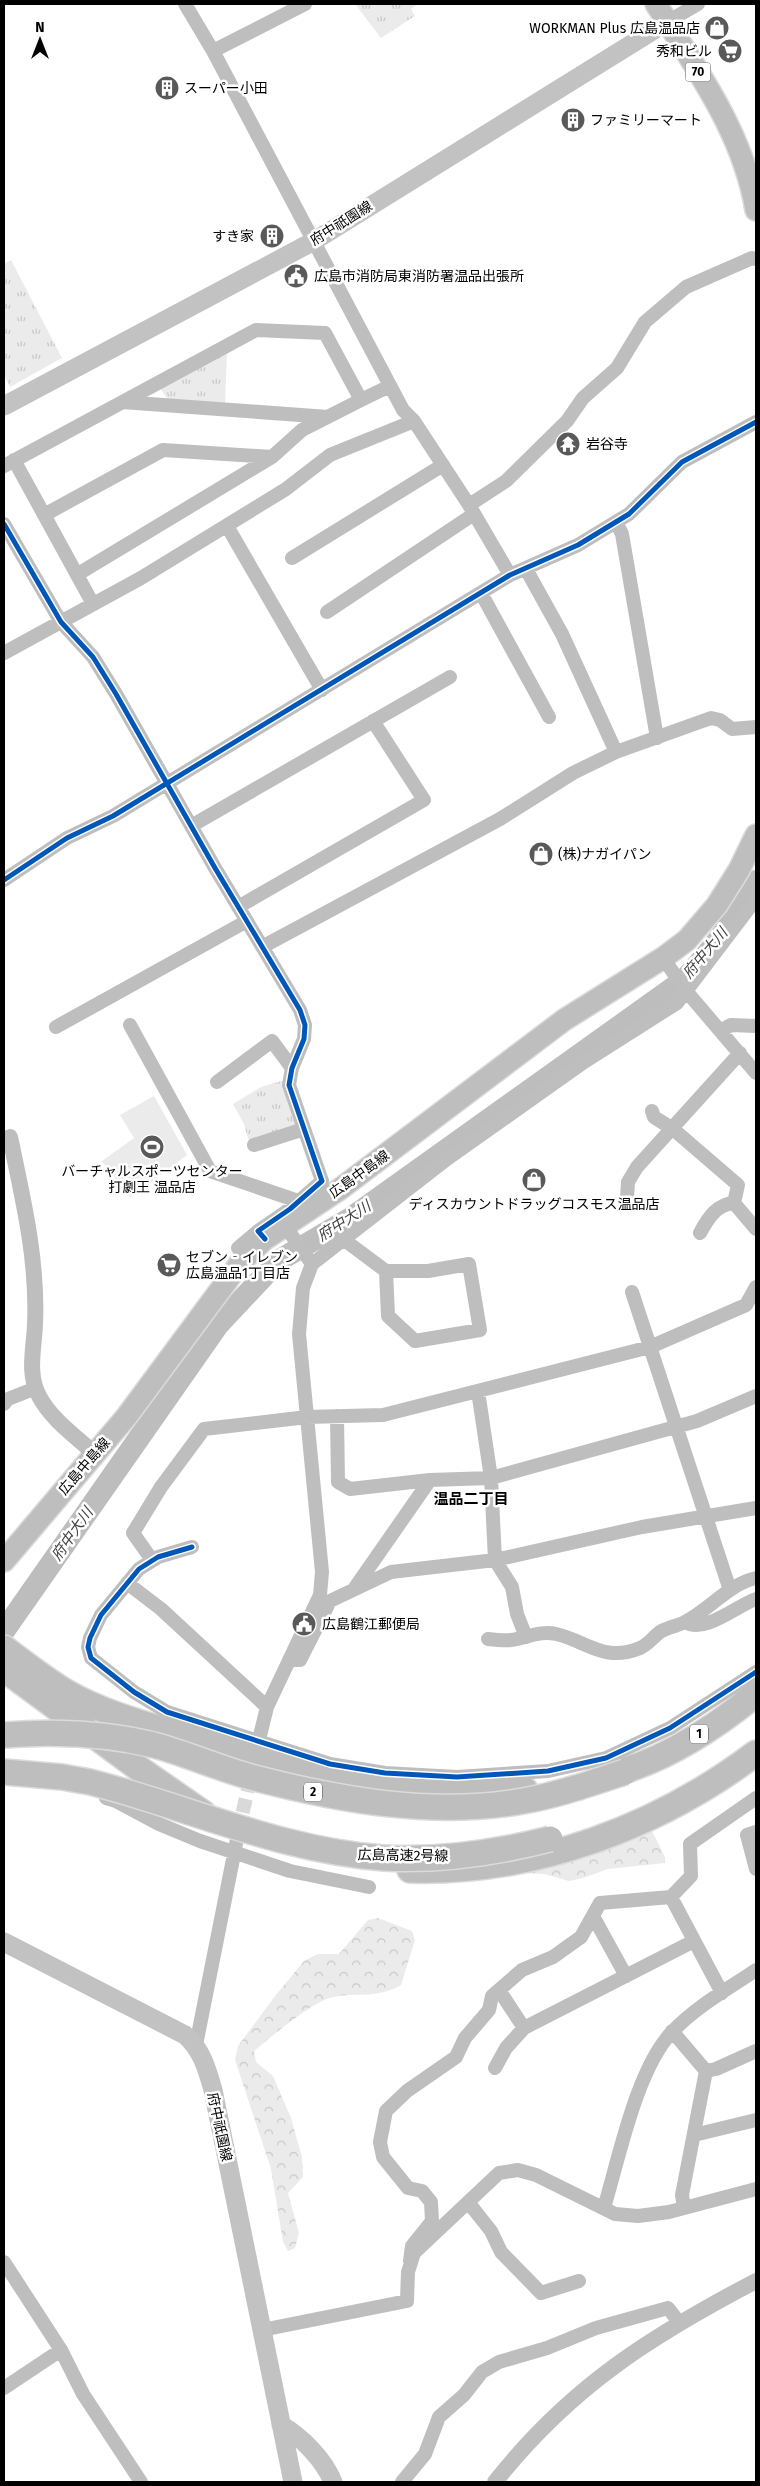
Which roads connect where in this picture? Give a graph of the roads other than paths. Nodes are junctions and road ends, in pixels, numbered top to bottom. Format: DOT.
graph roads {
  1 [pos="185,4"];
  2 [pos="305,4"];
  3 [pos="698,4"];
  4 [pos="661,13"];
  5 [pos="213,51"];
  6 [pos="753,181"];
  7 [pos="756,210"];
  8 [pos="314,240"];
  9 [pos="756,259"];
  10 [pos="390,386"];
  11 [pos="361,400"];
  12 [pos="121,402"];
  13 [pos="5,403"];
  14 [pos="330,417"];
  15 [pos="414,421"];
  16 [pos="756,422"];
  17 [pos="272,457"];
  18 [pos="9,463"];
  19 [pos="443,465"];
  20 [pos="472,510"];
  21 [pos="44,515"];
  22 [pos="616,522"];
  23 [pos="4,524"];
  24 [pos="227,526"];
  25 [pos="292,558"];
  26 [pos="526,569"];
  27 [pos="78,574"];
  28 [pos="510,575"];
  29 [pos="482,593"];
  30 [pos="93,604"];
  31 [pos="327,612"];
  32 [pos="61,622"];
  33 [pos="4,653"];
  34 [pos="450,677"];
  35 [pos="322,690"];
  36 [pos="549,717"];
  37 [pos="373,721"];
  38 [pos="756,727"];
  39 [pos="657,738"];
  40 [pos="616,752"];
  41 [pos="166,783"];
  42 [pos="191,826"];
  43 [pos="756,835"];
  44 [pos="4,880"];
  45 [pos="756,899"];
  46 [pos="238,908"];
  47 [pos="247,921"];
  48 [pos="262,947"];
  49 [pos="663,958"];
  50 [pos="687,992"];
  51 [pos="130,1025"];
  52 [pos="756,1026"];
  53 [pos="56,1027"];
  54 [pos="720,1031"];
  55 [pos="740,1053"];
  56 [pos="292,1068"];
  57 [pos="756,1073"];
  58 [pos="217,1082"];
  59 [pos="652,1111"];
  60 [pos="304,1129"];
  61 [pos="673,1129"];
  62 [pos="10,1137"];
  63 [pos="254,1145"];
  64 [pos="627,1198"];
  65 [pos="298,1201"];
  66 [pos="734,1203"];
  67 [pos="285,1226"];
  68 [pos="756,1229"];
  69 [pos="700,1233"];
  70 [pos="261,1235"];
  71 [pos="343,1239"];
  72 [pos="238,1248"];
  73 [pos="312,1264"];
  74 [pos="386,1271"];
  75 [pos="756,1288"];
  76 [pos="632,1292"];
  77 [pos="650,1348"];
  78 [pos="36,1388"];
  79 [pos="478,1391"];
  80 [pos="756,1396"];
  81 [pos="4,1404"];
  82 [pos="338,1416"];
  83 [pos="307,1417"];
  84 [pos="677,1426"];
  85 [pos="94,1453"];
  86 [pos="491,1478"];
  87 [pos="430,1480"];
  88 [pos="756,1508"];
  89 [pos="707,1518"];
  90 [pos="192,1547"];
  91 [pos="152,1560"];
  92 [pos="495,1560"];
  93 [pos="4,1561"];
  94 [pos="756,1578"];
  95 [pos="127,1583"];
  96 [pos="730,1590"];
  97 [pos="352,1591"];
  98 [pos="756,1599"];
  99 [pos="685,1622"];
  100 [pos="526,1637"];
  101 [pos="488,1639"];
  102 [pos="5,1656"];
  103 [pos="289,1660"];
  104 [pos="756,1672"];
  105 [pos="756,1694"];
  106 [pos="266,1707"];
  107 [pos="4,1735"];
  108 [pos="756,1738"];
  109 [pos="258,1745"];
  110 [pos="756,1753"];
  111 [pos="631,1769"];
  112 [pos="4,1772"];
  113 [pos="4,1782"];
  114 [pos="756,1798"];
  115 [pos="756,1832"];
  116 [pos="238,1834"];
  117 [pos="234,1852"];
  118 [pos="756,1869"];
  119 [pos="369,1887"];
  120 [pos="671,1897"];
  121 [pos="593,1916"];
  122 [pos="694,1940"];
  123 [pos="4,1942"];
  124 [pos="756,1970"];
  125 [pos="626,1976"];
  126 [pos="499,1990"];
  127 [pos="722,1992"];
  128 [pos="524,2028"];
  129 [pos="672,2032"];
  130 [pos="196,2045"];
  131 [pos="756,2052"];
  132 [pos="495,2068"];
  133 [pos="706,2071"];
  134 [pos="756,2120"];
  135 [pos="694,2135"];
  136 [pos="756,2189"];
  137 [pos="468,2202"];
  138 [pos="604,2208"];
  139 [pos="684,2208"];
  140 [pos="410,2261"];
  141 [pos="4,2262"];
  142 [pos="579,2281"];
  143 [pos="756,2281"];
  144 [pos="679,2322"];
  145 [pos="262,2330"];
  146 [pos="61,2350"];
  147 [pos="4,2388"];
  148 [pos="281,2425"];
  149 [pos="141,2482"];
  150 [pos="293,2482"];
  151 [pos="333,2482"];
  152 [pos="402,2482"];
  153 [pos="495,2482"];
  1 -- 5 [label="street"];
  2 -- 5 [label="street"];
  3 -- 4 [label="street"];
  4 -- 6 [label="main road, 70"];
  4 -- 8 [label="main road, 府中祇園線"];
  5 -- 8 [label="street"];
  6 -- 7 [label="main road, 70"];
  8 -- 10 [label="street"];
  8 -- 13 [label="main road, 府中祇園線"];
  9 -- 20 [label="street"];
  10 -- 11 [label="street"];
  10 -- 15 [label="street"];
  11 -- 12 [label="street"];
  11 -- 14 [label="street"];
  12 -- 14 [label="street"];
  12 -- 18 [label="street"];
  14 -- 17 [label="street"];
  15 -- 19 [label="street"];
  15 -- 24 [label="street"];
  16 -- 22 [label="street"];
  17 -- 21 [label="street"];
  17 -- 27 [label="street"];
  18 -- 21 [label="street"];
  19 -- 20 [label="street"];
  19 -- 25 [label="street"];
  20 -- 28 [label="street"];
  20 -- 31 [label="street"];
  21 -- 27 [label="street"];
  22 -- 26 [label="street"];
  22 -- 39 [label="street"];
  23 -- 32 [label="street"];
  24 -- 30 [label="street"];
  24 -- 35 [label="street"];
  26 -- 28 [label="street"];
  26 -- 40 [label="street"];
  27 -- 30 [label="street"];
  28 -- 29 [label="street"];
  29 -- 35 [label="street"];
  29 -- 36 [label="street"];
  30 -- 32 [label="street"];
  32 -- 33 [label="street"];
  32 -- 41 [label="street"];
  34 -- 37 [label="street"];
  35 -- 41 [label="street"];
  37 -- 42 [label="street"];
  37 -- 46 [label="street"];
  38 -- 39 [label="street"];
  39 -- 40 [label="street"];
  40 -- 48 [label="street"];
  41 -- 42 [label="street"];
  41 -- 44 [label="street"];
  42 -- 46 [label="street"];
  43 -- 49 [label="main road, 広島中島線"];
  45 -- 50 [label="street"];
  46 -- 47 [label="street"];
  47 -- 48 [label="street"];
  47 -- 53 [label="street"];
  48 -- 56 [label="street"];
  49 -- 50 [label="street"];
  49 -- 67 [label="main road, 広島中島線"];
  50 -- 54 [label="street"];
  50 -- 71 [label="street"];
  51 -- 65 [label="street"];
  52 -- 54 [label="street"];
  54 -- 55 [label="street"];
  55 -- 57 [label="street"];
  55 -- 61 [label="street"];
  56 -- 58 [label="street"];
  56 -- 60 [label="street"];
  59 -- 61 [label="street"];
  60 -- 63 [label="street"];
  60 -- 65 [label="street"];
  61 -- 64 [label="street"];
  61 -- 66 [label="street"];
  62 -- 78 [label="street"];
  65 -- 70 [label="street"];
  66 -- 68 [label="street"];
  66 -- 69 [label="street"];
  67 -- 70 [label="main road, 広島中島線"];
  67 -- 73 [label="street"];
  70 -- 72 [label="street"];
  70 -- 85 [label="main road, 広島中島線"];
  71 -- 73 [label="street"];
  71 -- 74 [label="street"];
  73 -- 83 [label="street"];
  74 -- 74 [label="street"];
  75 -- 77 [label="street"];
  76 -- 77 [label="street"];
  77 -- 79 [label="street"];
  77 -- 84 [label="street"];
  78 -- 81 [label="street"];
  78 -- 85 [label="street"];
  79 -- 82 [label="street"];
  79 -- 86 [label="street"];
  80 -- 84 [label="street"];
  82 -- 83 [label="street"];
  82 -- 87 [label="street"];
  83 -- 91 [label="street"];
  83 -- 103 [label="street"];
  84 -- 86 [label="street"];
  84 -- 89 [label="street"];
  85 -- 93 [label="main road, 広島中島線"];
  86 -- 87 [label="street"];
  86 -- 92 [label="street"];
  87 -- 97 [label="street"];
  88 -- 89 [label="street"];
  89 -- 92 [label="street"];
  89 -- 96 [label="street"];
  90 -- 91 [label="street"];
  91 -- 95 [label="street"];
  92 -- 97 [label="street"];
  92 -- 100 [label="street"];
  94 -- 96 [label="street"];
  95 -- 106 [label="street"];
  95 -- 109 [label="street"];
  96 -- 99 [label="street"];
  97 -- 103 [label="street"];
  98 -- 99 [label="street"];
  99 -- 100 [label="street"];
  100 -- 101 [label="street"];
  102 -- 110 [label="highway"];
  102 -- 111 [label="highway, bridge"];
  103 -- 106 [label="street"];
  104 -- 109 [label="street"];
  105 -- 111 [label="highway, 1"];
  106 -- 109 [label="street"];
  107 -- 111 [label="highway, 2, bridge"];
  108 -- 112 [label="highway, 広島高速2号線, bridge"];
  113 -- 117 [label="street"];
  114 -- 120 [label="street"];
  115 -- 118 [label="street"];
  116 -- 117 [label="street"];
  117 -- 119 [label="street"];
  117 -- 130 [label="street"];
  120 -- 121 [label="street"];
  120 -- 122 [label="street"];
  121 -- 125 [label="street"];
  121 -- 126 [label="street"];
  122 -- 125 [label="street"];
  122 -- 127 [label="street"];
  123 -- 130 [label="main road"];
  124 -- 127 [label="street"];
  125 -- 128 [label="street"];
  126 -- 128 [label="street"];
  126 -- 140 [label="street"];
  127 -- 129 [label="street"];
  128 -- 132 [label="street"];
  129 -- 133 [label="street"];
  129 -- 138 [label="street"];
  130 -- 145 [label="main road, 府中祇園線"];
  131 -- 133 [label="street"];
  133 -- 135 [label="street"];
  134 -- 135 [label="street"];
  135 -- 139 [label="street"];
  136 -- 139 [label="street"];
  137 -- 138 [label="street"];
  137 -- 140 [label="street"];
  137 -- 142 [label="street"];
  138 -- 139 [label="street"];
  140 -- 145 [label="street"];
  141 -- 146 [label="street"];
  143 -- 144 [label="street"];
  144 -- 152 [label="street"];
  144 -- 153 [label="street"];
  145 -- 148 [label="main road, 府中祇園線"];
  146 -- 147 [label="street"];
  146 -- 149 [label="street"];
  148 -- 150 [label="main road, 府中祇園線"];
  148 -- 151 [label="main road"];
}
